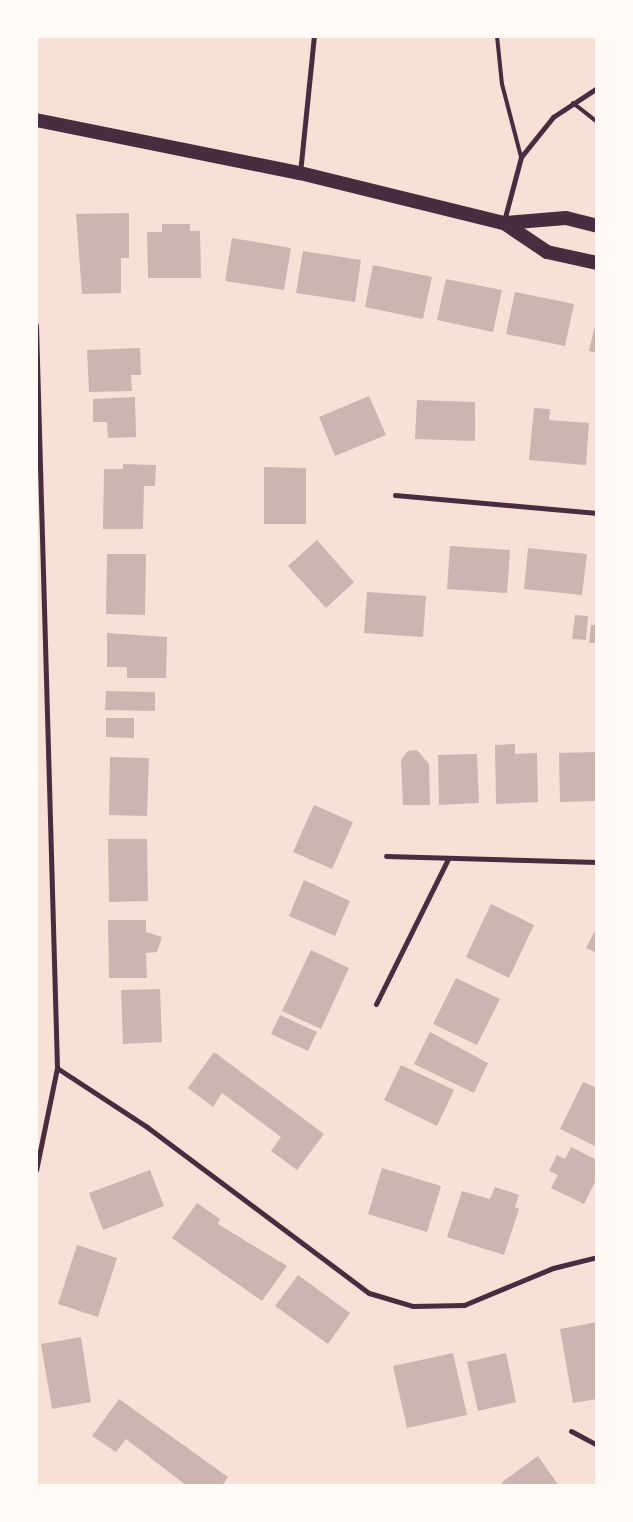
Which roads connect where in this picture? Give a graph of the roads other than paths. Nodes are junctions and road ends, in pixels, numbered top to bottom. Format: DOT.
graph roads {
  1 [pos="314,36"];
  2 [pos="497,36"];
  3 [pos="597,88"];
  4 [pos="573,103"];
  5 [pos="36,120"];
  6 [pos="597,122"];
  7 [pos="521,157"];
  8 [pos="300,173"];
  9 [pos="504,223"];
  10 [pos="597,226"];
  11 [pos="597,263"];
  12 [pos="36,325"];
  13 [pos="395,495"];
  14 [pos="597,513"];
  15 [pos="386,856"];
  16 [pos="448,858"];
  17 [pos="597,862"];
  18 [pos="376,1004"];
  19 [pos="56,1068"];
  20 [pos="36,1170"];
  21 [pos="597,1257"];
  22 [pos="571,1431"];
  23 [pos="597,1445"];
  1 -- 8 [label="street"];
  2 -- 7 [label="lane"];
  3 -- 4 [label="street"];
  4 -- 6 [label="lane"];
  4 -- 7 [label="street"];
  5 -- 8 [label="highway"];
  7 -- 9 [label="street"];
  8 -- 9 [label="highway"];
  9 -- 10 [label="highway"];
  9 -- 11 [label="highway"];
  12 -- 19 [label="street"];
  13 -- 14 [label="street"];
  15 -- 16 [label="street"];
  16 -- 17 [label="street"];
  16 -- 18 [label="street"];
  19 -- 20 [label="street"];
  19 -- 21 [label="street"];
  22 -- 23 [label="street"];
}
